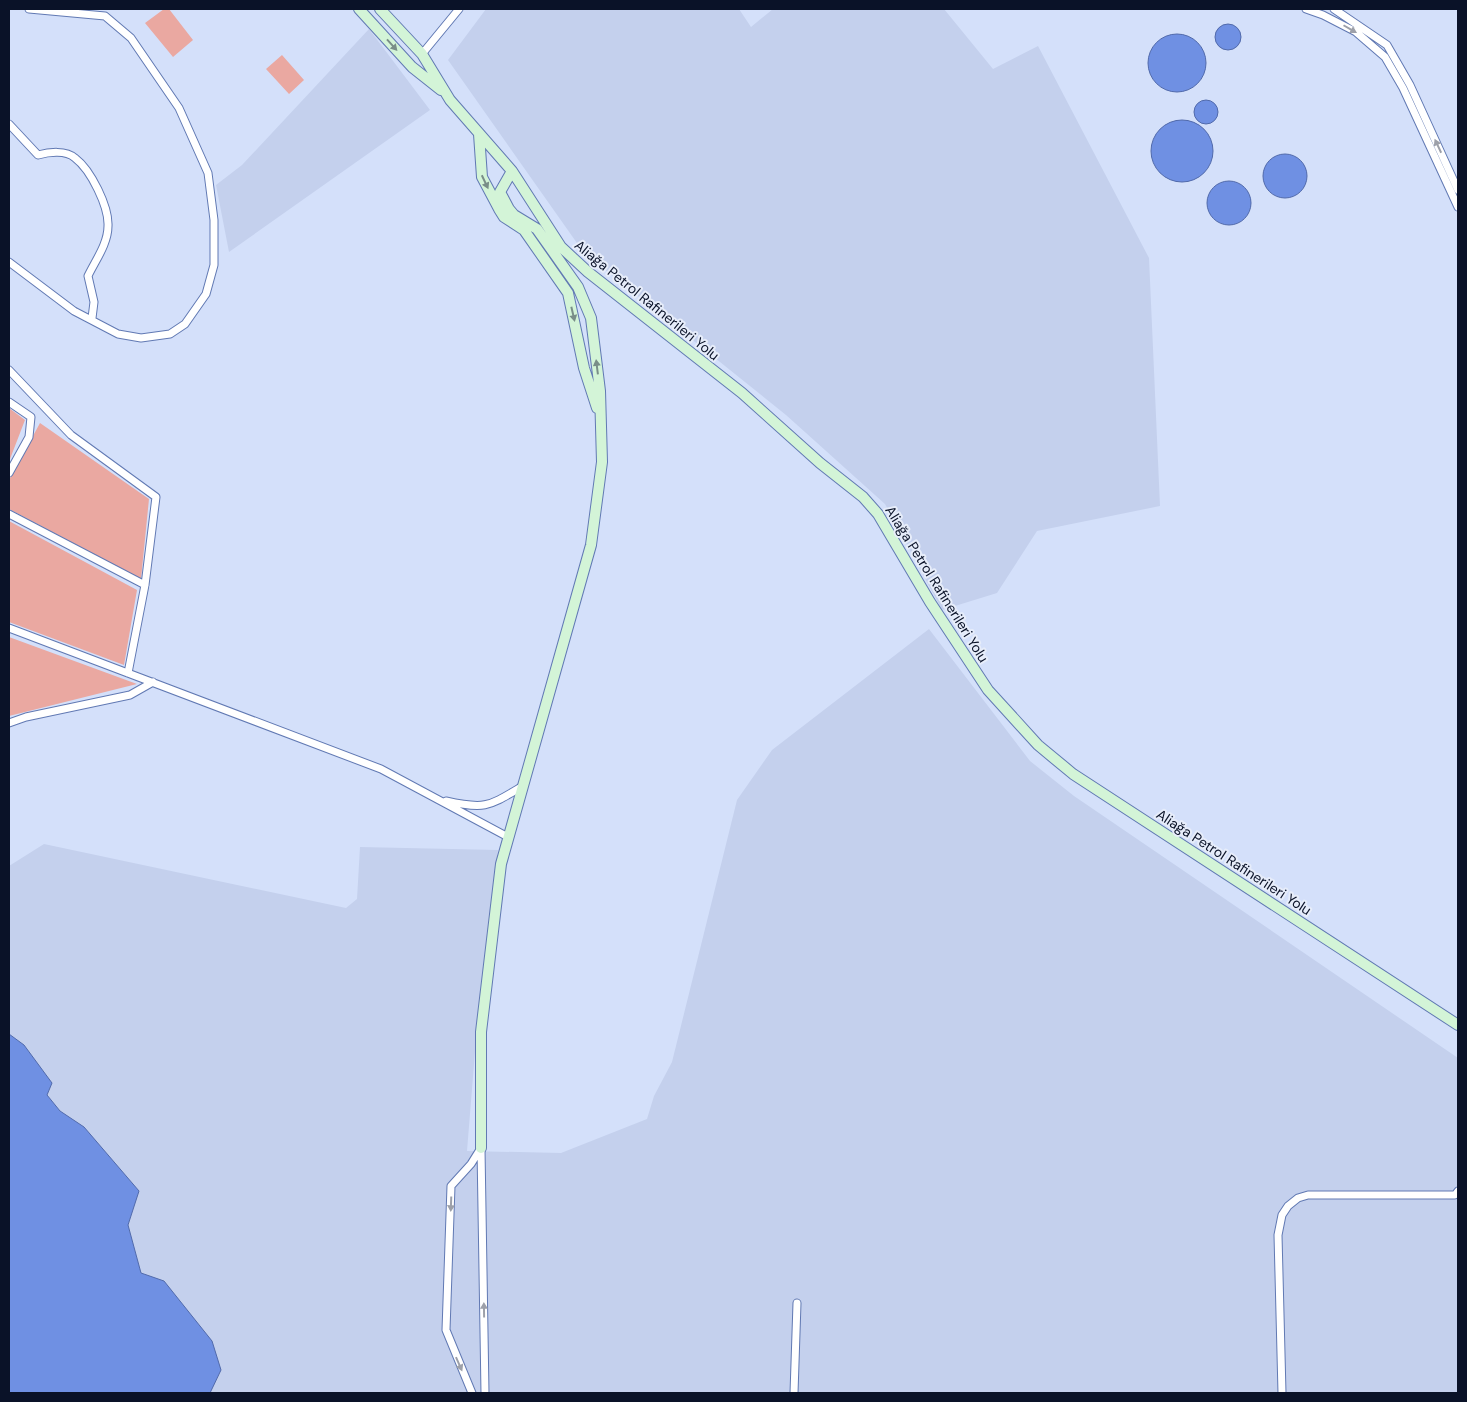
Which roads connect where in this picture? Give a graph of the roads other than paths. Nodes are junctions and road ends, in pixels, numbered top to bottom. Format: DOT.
graph roads {
  1 [pos="29,9"];
  2 [pos="360,9"];
  3 [pos="380,9"];
  4 [pos="459,9"];
  5 [pos="1306,9"];
  6 [pos="1334,9"];
  7 [pos="422,54"];
  8 [pos="446,94"];
  9 [pos="9,124"];
  10 [pos="479,134"];
  11 [pos="512,171"];
  12 [pos="1458,190"];
  13 [pos="1458,207"];
  14 [pos="542,245"];
  15 [pos="558,259"];
  16 [pos="9,262"];
  17 [pos="548,265"];
  18 [pos="569,274"];
  19 [pos="559,280"];
  20 [pos="92,318"];
  21 [pos="9,370"];
  22 [pos="9,402"];
  23 [pos="600,416"];
  24 [pos="10,469"];
  25 [pos="9,514"];
  26 [pos="145,585"];
  27 [pos="9,628"];
  28 [pos="128,673"];
  29 [pos="153,682"];
  30 [pos="9,723"];
  31 [pos="522,786"];
  32 [pos="440,800"];
  33 [pos="508,837"];
  34 [pos="1458,1025"];
  35 [pos="481,1148"];
  36 [pos="1458,1191"];
  37 [pos="797,1303"];
  38 [pos="472,1393"];
  39 [pos="485,1393"];
  40 [pos="794,1393"];
  41 [pos="1282,1393"];
  1 -- 20 [label="street"];
  2 -- 8 [label="street, one-way"];
  3 -- 7 [label="street"];
  4 -- 7 [label="street"];
  5 -- 13 [label="street, one-way"];
  12 -- 6 [label="street, one-way"];
  7 -- 8 [label="street"];
  8 -- 10 [label="street, Aliağa Petrol Rafinerileri Yolu"];
  9 -- 20 [label="street"];
  10 -- 11 [label="street, Aliağa Petrol Rafinerileri Yolu"];
  10 -- 14 [label="street, one-way"];
  11 -- 14 [label="street"];
  11 -- 34 [label="street, Aliağa Petrol Rafinerileri Yolu"];
  14 -- 15 [label="street"];
  14 -- 17 [label="street"];
  15 -- 17 [label="street"];
  15 -- 18 [label="street"];
  16 -- 20 [label="street"];
  17 -- 19 [label="street"];
  18 -- 19 [label="street"];
  23 -- 18 [label="street, one-way"];
  19 -- 23 [label="street, one-way"];
  21 -- 26 [label="street"];
  22 -- 24 [label="street"];
  23 -- 31 [label="street"];
  25 -- 26 [label="street"];
  26 -- 28 [label="street"];
  27 -- 28 [label="street"];
  28 -- 29 [label="street"];
  29 -- 30 [label="street"];
  29 -- 32 [label="street"];
  31 -- 32 [label="street"];
  31 -- 33 [label="street"];
  32 -- 33 [label="street"];
  33 -- 35 [label="street"];
  35 -- 38 [label="street, one-way"];
  39 -- 35 [label="street, one-way"];
  36 -- 41 [label="street"];
  37 -- 40 [label="street"];
}
